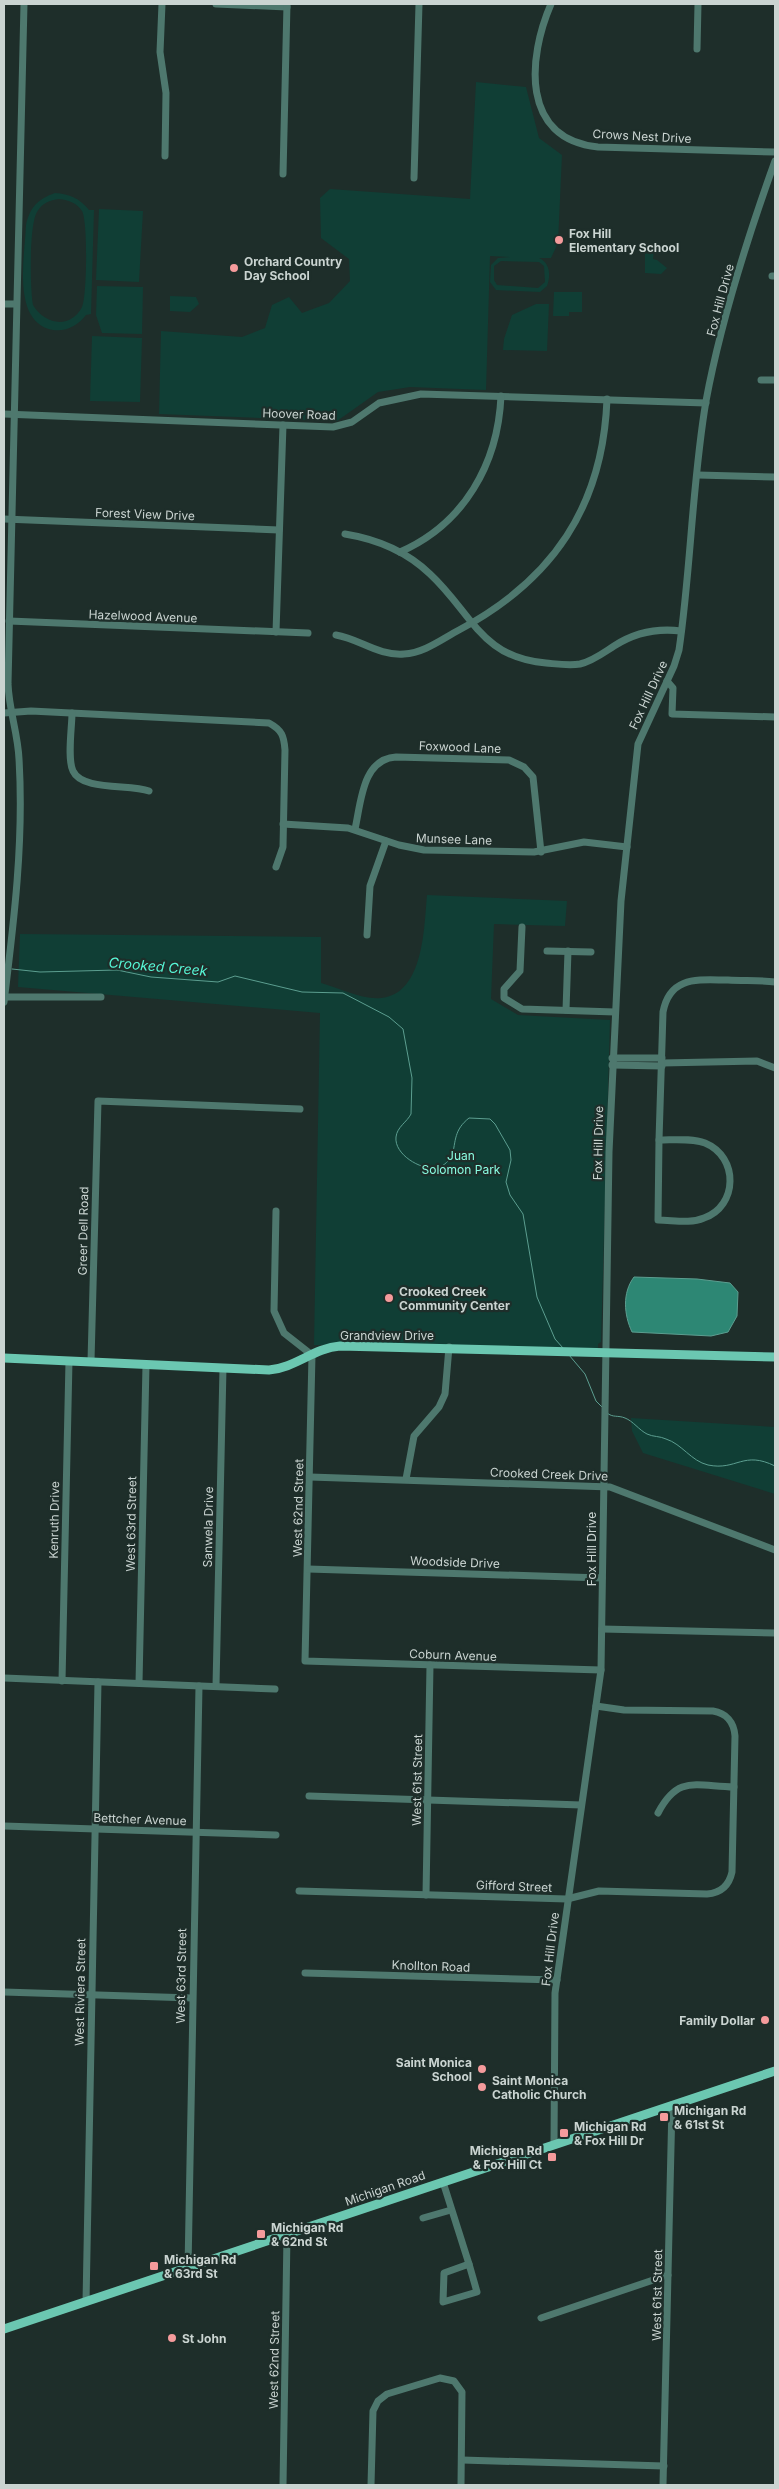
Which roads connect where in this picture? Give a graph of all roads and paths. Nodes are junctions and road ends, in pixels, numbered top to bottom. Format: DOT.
graph roads {
  1 [pos="24,4"];
  2 [pos="162,4"];
  3 [pos="216,4"];
  4 [pos="418,4"];
  5 [pos="551,4"];
  6 [pos="698,4"];
  7 [pos="287,5"];
  8 [pos="697,50"];
  9 [pos="775,152"];
  10 [pos="165,156"];
  11 [pos="775,161"];
  12 [pos="283,174"];
  13 [pos="414,178"];
  14 [pos="4,304"];
  15 [pos="16,304"];
  16 [pos="761,380"];
  17 [pos="775,380"];
  18 [pos="501,396"];
  19 [pos="607,400"];
  20 [pos="706,403"];
  21 [pos="4,414"];
  22 [pos="13,414"];
  23 [pos="283,425"];
  24 [pos="698,475"];
  25 [pos="775,477"];
  26 [pos="7,519"];
  27 [pos="279,530"];
  28 [pos="345,534"];
  29 [pos="400,552"];
  30 [pos="6,606"];
  31 [pos="9,622"];
  32 [pos="472,623"];
  33 [pos="681,631"];
  34 [pos="276,632"];
  35 [pos="308,633"];
  36 [pos="336,635"];
  37 [pos="667,681"];
  38 [pos="7,713"];
  39 [pos="72,713"];
  40 [pos="775,717"];
  41 [pos="149,791"];
  42 [pos="283,824"];
  43 [pos="355,829"];
  44 [pos="386,841"];
  45 [pos="627,847"];
  46 [pos="541,852"];
  47 [pos="276,866"];
  48 [pos="522,927"];
  49 [pos="367,935"];
  50 [pos="547,951"];
  51 [pos="568,951"];
  52 [pos="591,952"];
  53 [pos="775,982"];
  54 [pos="4,997"];
  55 [pos="101,997"];
  56 [pos="4,1002"];
  57 [pos="566,1010"];
  58 [pos="615,1012"];
  59 [pos="612,1061"];
  60 [pos="662,1062"];
  61 [pos="775,1068"];
  62 [pos="300,1110"];
  63 [pos="659,1140"];
  64 [pos="276,1211"];
  65 [pos="449,1348"];
  66 [pos="605,1352"];
  67 [pos="312,1355"];
  68 [pos="775,1357"];
  69 [pos="4,1358"];
  70 [pos="69,1361"];
  71 [pos="91,1361"];
  72 [pos="146,1365"];
  73 [pos="223,1368"];
  74 [pos="310,1477"];
  75 [pos="406,1480"];
  76 [pos="603,1486"];
  77 [pos="775,1550"];
  78 [pos="308,1569"];
  79 [pos="602,1578"];
  80 [pos="602,1630"];
  81 [pos="775,1633"];
  82 [pos="305,1661"];
  83 [pos="430,1665"];
  84 [pos="601,1670"];
  85 [pos="4,1678"];
  86 [pos="62,1680"];
  87 [pos="98,1682"];
  88 [pos="139,1683"];
  89 [pos="199,1686"];
  90 [pos="216,1686"];
  91 [pos="275,1689"];
  92 [pos="596,1706"];
  93 [pos="734,1787"];
  94 [pos="309,1796"];
  95 [pos="428,1800"];
  96 [pos="581,1805"];
  97 [pos="658,1813"];
  98 [pos="4,1826"];
  99 [pos="94,1829"];
  100 [pos="195,1832"];
  101 [pos="276,1835"];
  102 [pos="299,1891"];
  103 [pos="426,1894"];
  104 [pos="567,1899"];
  105 [pos="305,1973"];
  106 [pos="557,1980"];
  107 [pos="4,1992"];
  108 [pos="92,1994"];
  109 [pos="192,1998"];
  110 [pos="775,2071"];
  111 [pos="672,2105"];
  112 [pos="554,2145"];
  113 [pos="443,2182"];
  114 [pos="451,2210"];
  115 [pos="423,2218"];
  116 [pos="287,2234"];
  117 [pos="469,2264"];
  118 [pos="188,2268"];
  119 [pos="668,2275"];
  120 [pos="86,2302"];
  121 [pos="541,2318"];
  122 [pos="4,2329"];
  123 [pos="462,2460"];
  124 [pos="664,2466"];
  125 [pos="283,2485"];
  126 [pos="371,2485"];
  127 [pos="461,2485"];
  128 [pos="663,2485"];
  1 -- 15 [label="street"];
  2 -- 10 [label="street"];
  3 -- 7 [label="street"];
  4 -- 13 [label="street"];
  5 -- 9 [label="street, Crows Nest Drive"];
  6 -- 8 [label="street"];
  7 -- 12 [label="street"];
  11 -- 20 [label="street, Fox Hill Drive"];
  14 -- 15 [label="street"];
  15 -- 22 [label="street"];
  16 -- 17 [label="street"];
  18 -- 19 [label="street, Hoover Road"];
  18 -- 23 [label="street, Hoover Road"];
  18 -- 29 [label="street"];
  19 -- 20 [label="street, Hoover Road"];
  19 -- 32 [label="street"];
  20 -- 24 [label="street, Fox Hill Drive"];
  21 -- 22 [label="street, Hoover Road"];
  22 -- 23 [label="street, Hoover Road"];
  22 -- 26 [label="street"];
  23 -- 27 [label="street"];
  24 -- 25 [label="street"];
  24 -- 33 [label="street, Fox Hill Drive"];
  26 -- 27 [label="street, Forest View Drive"];
  26 -- 30 [label="street"];
  27 -- 34 [label="street"];
  28 -- 29 [label="street"];
  29 -- 32 [label="street"];
  30 -- 31 [label="street"];
  31 -- 34 [label="street, Hazelwood Avenue"];
  31 -- 38 [label="street"];
  32 -- 33 [label="street"];
  32 -- 36 [label="street"];
  33 -- 37 [label="street, Fox Hill Drive"];
  34 -- 35 [label="street, Hazelwood Avenue"];
  37 -- 40 [label="street"];
  37 -- 45 [label="street, Fox Hill Drive"];
  38 -- 39 [label="street"];
  38 -- 54 [label="street"];
  39 -- 41 [label="street"];
  39 -- 42 [label="street"];
  42 -- 43 [label="street, Munsee Lane"];
  42 -- 47 [label="street"];
  43 -- 44 [label="street, Munsee Lane"];
  43 -- 46 [label="street, Foxwood Lane"];
  44 -- 46 [label="street, Munsee Lane"];
  44 -- 49 [label="street"];
  45 -- 46 [label="street, Munsee Lane"];
  45 -- 58 [label="street, Fox Hill Drive"];
  48 -- 57 [label="street"];
  50 -- 51 [label="street"];
  51 -- 52 [label="street"];
  51 -- 57 [label="street"];
  53 -- 60 [label="street"];
  54 -- 55 [label="street"];
  54 -- 56 [label="street"];
  57 -- 58 [label="street"];
  58 -- 59 [label="street, Fox Hill Drive"];
  59 -- 60 [label="street"];
  59 -- 66 [label="street, Fox Hill Drive"];
  60 -- 61 [label="street"];
  60 -- 63 [label="street"];
  62 -- 71 [label="street, Greer Dell Road"];
  63 -- 63 [label="street"];
  64 -- 67 [label="street"];
  65 -- 66 [label="main road, Grandview Drive"];
  65 -- 67 [label="main road, Grandview Drive"];
  65 -- 75 [label="street"];
  66 -- 68 [label="main road, Grandview Drive"];
  66 -- 76 [label="street, Fox Hill Drive"];
  67 -- 73 [label="main road, Grandview Drive"];
  67 -- 74 [label="street, West 62nd Street"];
  69 -- 70 [label="main road, Grandview Drive"];
  70 -- 71 [label="main road, Grandview Drive"];
  70 -- 86 [label="street, Kenruth Drive"];
  71 -- 72 [label="main road, Grandview Drive"];
  72 -- 73 [label="main road, Grandview Drive"];
  72 -- 88 [label="street, West 63rd Street"];
  73 -- 90 [label="street, Sanwela Drive"];
  74 -- 75 [label="street, Crooked Creek Drive"];
  74 -- 78 [label="street, West 62nd Street"];
  75 -- 76 [label="street, Crooked Creek Drive"];
  76 -- 77 [label="street, Crooked Creek Drive"];
  76 -- 79 [label="street, Fox Hill Drive"];
  78 -- 79 [label="street, Woodside Drive"];
  78 -- 82 [label="street, West 62nd Street"];
  79 -- 80 [label="street, Fox Hill Drive"];
  80 -- 81 [label="street"];
  80 -- 84 [label="street, Fox Hill Drive"];
  82 -- 83 [label="street, Coburn Avenue"];
  83 -- 84 [label="street, Coburn Avenue"];
  83 -- 95 [label="street, West 61st Street"];
  84 -- 92 [label="street, Fox Hill Drive"];
  85 -- 86 [label="street"];
  86 -- 87 [label="street"];
  87 -- 88 [label="street"];
  87 -- 99 [label="street, West Riviera Street"];
  88 -- 89 [label="street"];
  89 -- 90 [label="street"];
  89 -- 100 [label="street, West 63rd Street"];
  90 -- 91 [label="street"];
  92 -- 93 [label="street"];
  92 -- 96 [label="street, Fox Hill Drive"];
  93 -- 97 [label="street"];
  93 -- 104 [label="street, Gifford Street"];
  94 -- 95 [label="street"];
  95 -- 96 [label="street"];
  95 -- 103 [label="street, West 61st Street"];
  96 -- 104 [label="street, Fox Hill Drive"];
  98 -- 99 [label="street, Bettcher Avenue"];
  99 -- 100 [label="street, Bettcher Avenue"];
  99 -- 108 [label="street, West Riviera Street"];
  100 -- 101 [label="street, Bettcher Avenue"];
  100 -- 109 [label="street, West 63rd Street"];
  102 -- 103 [label="street, Gifford Street"];
  103 -- 104 [label="street, Gifford Street"];
  104 -- 106 [label="street, Fox Hill Drive"];
  105 -- 106 [label="street, Knollton Road"];
  106 -- 112 [label="street, Fox Hill Drive"];
  107 -- 108 [label="street"];
  108 -- 109 [label="street"];
  108 -- 120 [label="street, West Riviera Street"];
  109 -- 118 [label="street, West 63rd Street"];
  110 -- 111 [label="main road, Michigan Road"];
  111 -- 112 [label="main road, Michigan Road"];
  111 -- 119 [label="street, West 61st Street"];
  112 -- 113 [label="main road, Michigan Road"];
  113 -- 114 [label="street"];
  113 -- 116 [label="main road, Michigan Road"];
  114 -- 115 [label="street"];
  114 -- 117 [label="street"];
  116 -- 118 [label="main road, Michigan Road"];
  116 -- 125 [label="street, West 62nd Street"];
  117 -- 117 [label="street"];
  118 -- 120 [label="main road, Michigan Road"];
  119 -- 121 [label="street"];
  119 -- 124 [label="street, West 61st Street"];
  120 -- 122 [label="main road, Michigan Road"];
  123 -- 124 [label="street"];
  123 -- 126 [label="street"];
  123 -- 127 [label="street"];
  124 -- 128 [label="street, West 61st Street"];
}
